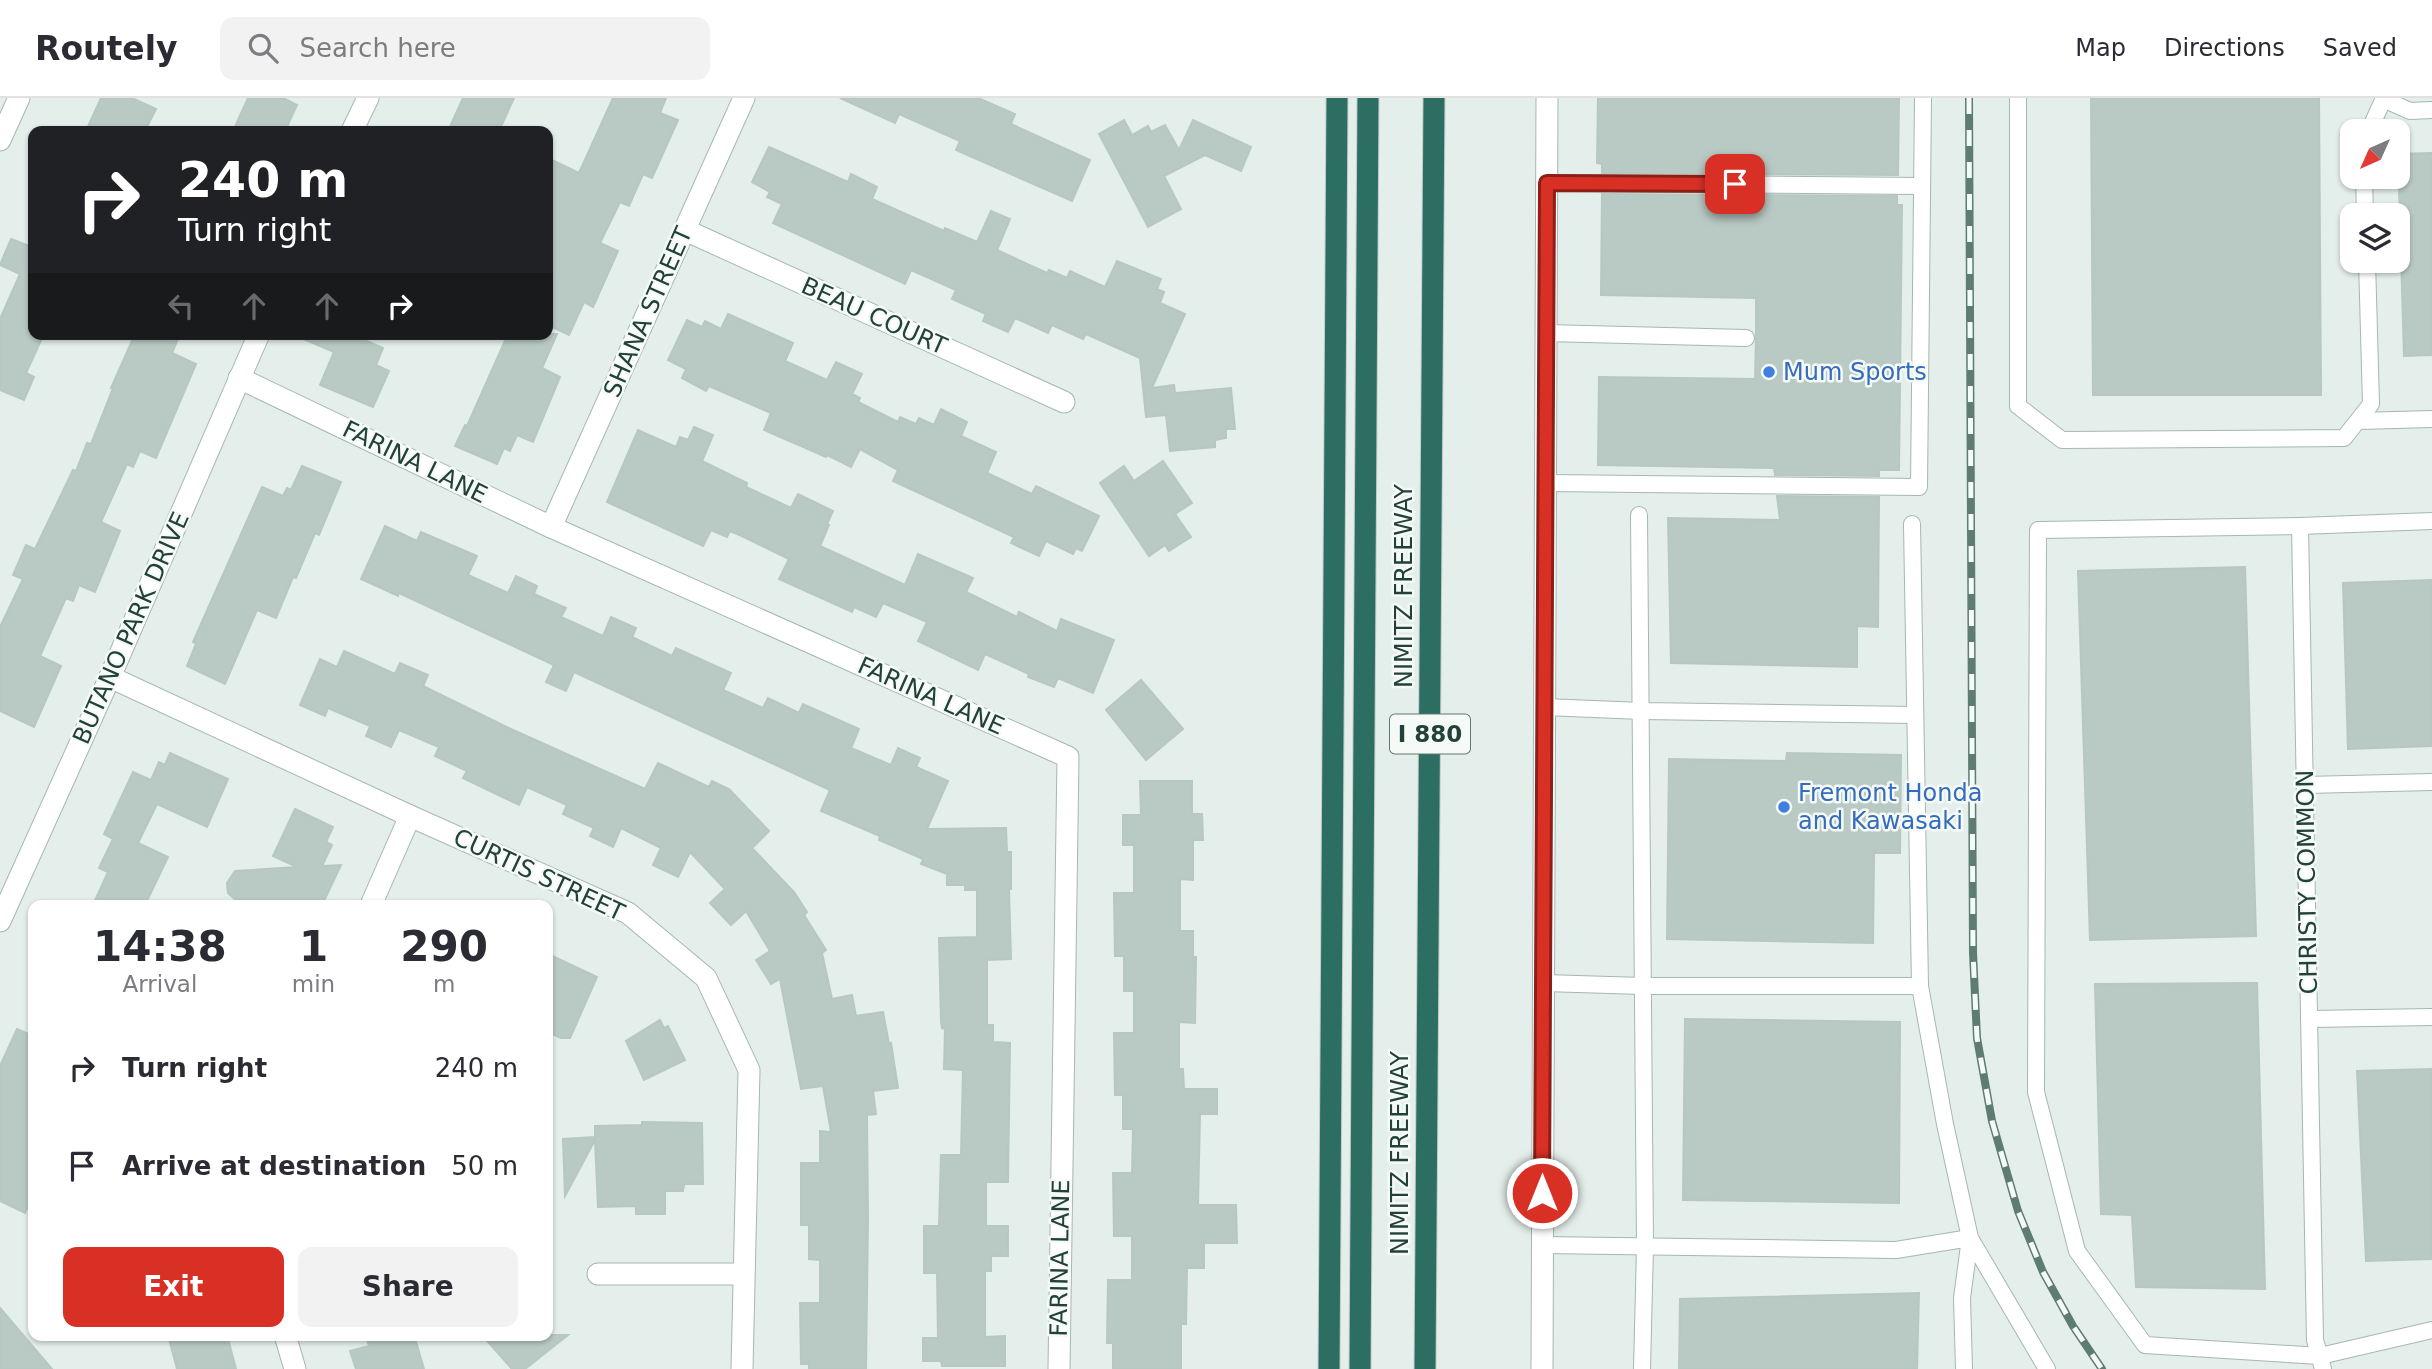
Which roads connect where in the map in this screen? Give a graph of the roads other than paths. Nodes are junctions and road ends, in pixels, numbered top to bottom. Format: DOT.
graph roads {
  1 [pos="19,98"];
  2 [pos="368,98"];
  3 [pos="744,98"];
  4 [pos="1337,98"];
  5 [pos="1368,98"];
  6 [pos="1434,98"];
  7 [pos="1547,98"];
  8 [pos="1923,98"];
  9 [pos="2018,98"];
  10 [pos="2383,99"];
  11 [pos="2432,110"];
  12 [pos="2374,119"];
  13 [pos="354,126"];
  14 [pos="0,140"];
  15 [pos="1547,183"];
  16 [pos="1922,186"];
  17 [pos="685,230"];
  18 [pos="2367,273"];
  19 [pos="1546,333"];
  20 [pos="1746,338"];
  21 [pos="256,340"];
  22 [pos="239,378"];
  23 [pos="1064,402"];
  24 [pos="2432,419"];
  25 [pos="2358,421"];
  26 [pos="1546,483"];
  27 [pos="1639,515"];
  28 [pos="2432,521"];
  29 [pos="1912,524"];
  30 [pos="2300,526"];
  31 [pos="551,527"];
  32 [pos="110,677"];
  33 [pos="1545,707"];
  34 [pos="1642,711"];
  35 [pos="1916,715"];
  36 [pos="2432,782"];
  37 [pos="2305,785"];
  38 [pos="410,816"];
  39 [pos="373,900"];
  40 [pos="0,921"];
  41 [pos="1544,983"];
  42 [pos="1643,986"];
  43 [pos="1920,986"];
  44 [pos="2432,1017"];
  45 [pos="2309,1019"];
  46 [pos="1970,1238"];
  47 [pos="1542,1245"];
  48 [pos="1645,1247"];
  49 [pos="598,1274"];
  50 [pos="743,1274"];
  51 [pos="2432,1330"];
  52 [pos="287,1341"];
  53 [pos="2321,1362"];
  54 [pos="295,1369"];
  55 [pos="742,1369"];
  56 [pos="1059,1369"];
  57 [pos="1329,1369"];
  58 [pos="1360,1369"];
  59 [pos="1425,1369"];
  60 [pos="1542,1369"];
  61 [pos="1642,1369"];
  62 [pos="1965,1369"];
  63 [pos="2047,1369"];
  1 -- 14 [label="street"];
  2 -- 13 [label="street"];
  3 -- 17 [label="street, SHANA STREET"];
  4 -- 57 [label="highway"];
  5 -- 58 [label="highway, I 880"];
  6 -- 59 [label="highway, NIMITZ FREEWAY / I 880"];
  7 -- 15 [label="street"];
  8 -- 16 [label="lane"];
  9 -- 25 [label="lane"];
  10 -- 11 [label="lane"];
  10 -- 12 [label="lane"];
  15 -- 16 [label="lane"];
  15 -- 19 [label="street"];
  16 -- 26 [label="lane"];
  17 -- 23 [label="street, BEAU COURT"];
  17 -- 31 [label="street, SHANA STREET"];
  18 -- 25 [label="lane"];
  19 -- 20 [label="lane"];
  19 -- 26 [label="street"];
  21 -- 22 [label="street, BUTANO PARK DRIVE"];
  22 -- 31 [label="street, FARINA LANE"];
  22 -- 32 [label="street, BUTANO PARK DRIVE"];
  24 -- 25 [label="lane"];
  26 -- 33 [label="street"];
  27 -- 34 [label="lane"];
  28 -- 30 [label="lane"];
  29 -- 35 [label="lane"];
  30 -- 37 [label="lane, CHRISTY COMMON"];
  30 -- 53 [label="lane"];
  31 -- 56 [label="street, FARINA LANE"];
  32 -- 38 [label="street, CURTIS STREET"];
  32 -- 40 [label="street, BUTANO PARK DRIVE"];
  33 -- 34 [label="lane"];
  33 -- 41 [label="street"];
  34 -- 35 [label="lane"];
  34 -- 42 [label="lane"];
  35 -- 43 [label="lane"];
  36 -- 37 [label="lane"];
  37 -- 45 [label="lane, CHRISTY COMMON"];
  38 -- 39 [label="street"];
  38 -- 50 [label="street, CURTIS STREET"];
  41 -- 42 [label="lane"];
  41 -- 47 [label="street"];
  42 -- 43 [label="lane"];
  42 -- 48 [label="lane"];
  43 -- 46 [label="lane"];
  44 -- 45 [label="lane"];
  45 -- 53 [label="lane, CHRISTY COMMON"];
  46 -- 48 [label="lane"];
  46 -- 62 [label="lane"];
  46 -- 63 [label="lane"];
  47 -- 48 [label="lane"];
  47 -- 60 [label="street"];
  48 -- 61 [label="lane"];
  49 -- 50 [label="street"];
  50 -- 55 [label="street, CURTIS STREET"];
  51 -- 53 [label="lane"];
  52 -- 54 [label="street"];
}
